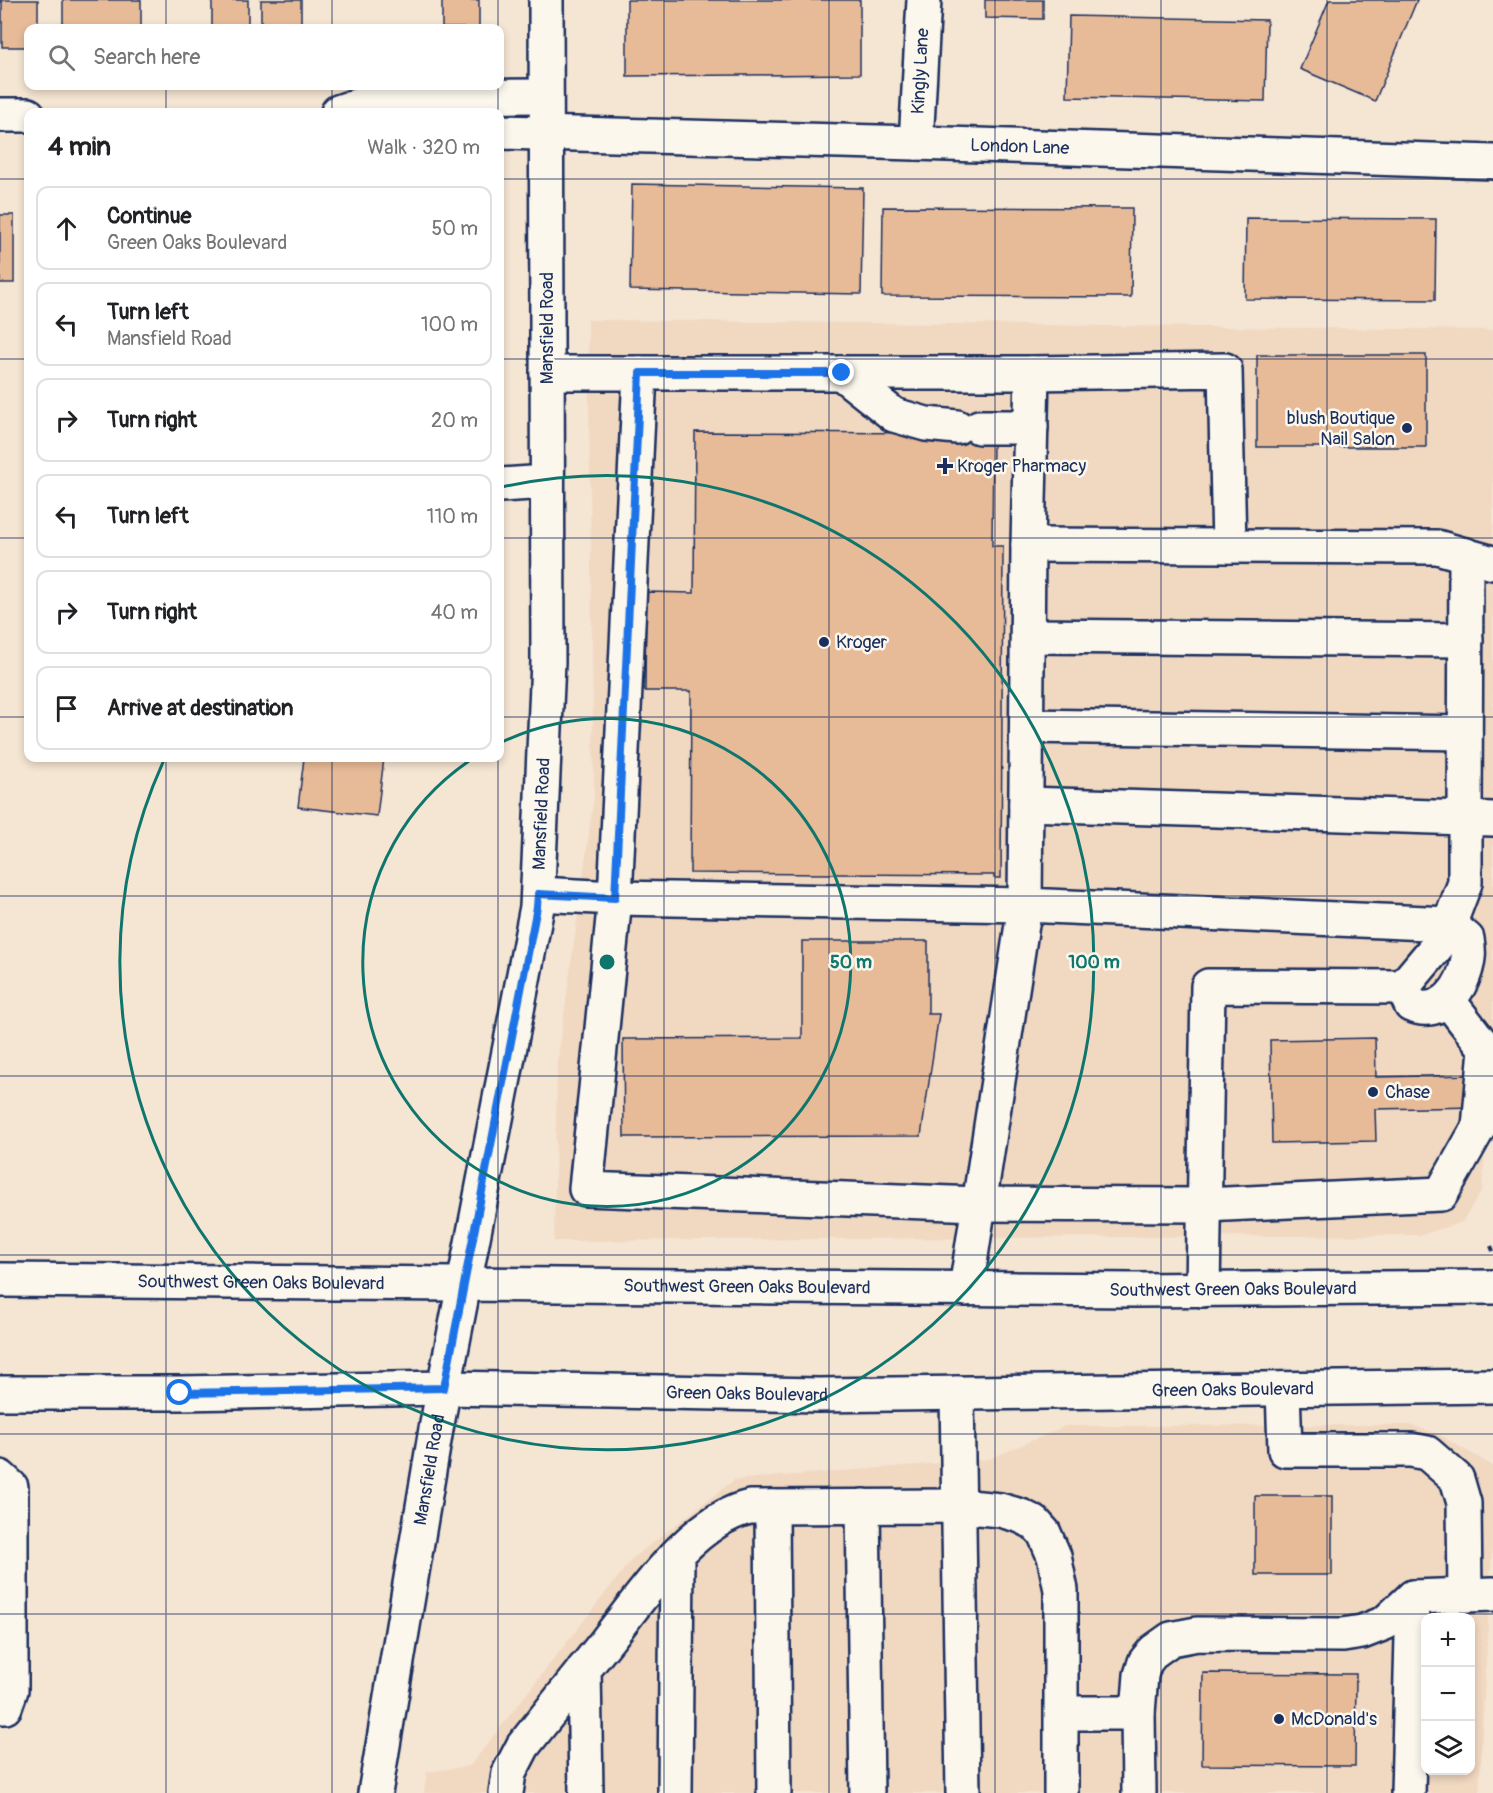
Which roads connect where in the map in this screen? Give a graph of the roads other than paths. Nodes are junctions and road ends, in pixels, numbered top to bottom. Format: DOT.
graph roads {
  1 [pos="546,0"];
  2 [pos="924,0"];
  3 [pos="546,96"];
  4 [pos="350,108"];
  5 [pos="0,116"];
  6 [pos="24,116"];
  7 [pos="504,132"];
  8 [pos="546,132"];
  9 [pos="916,143"];
  10 [pos="1493,162"];
  11 [pos="547,373"];
  12 [pos="640,373"];
  13 [pos="842,373"];
  14 [pos="1032,373"];
  15 [pos="1031,427"];
  16 [pos="547,482"];
  17 [pos="504,485"];
  18 [pos="1028,545"];
  19 [pos="1229,546"];
  20 [pos="1479,559"];
  21 [pos="1028,636"];
  22 [pos="1466,640"];
  23 [pos="1027,726"];
  24 [pos="1465,733"];
  25 [pos="1026,804"];
  26 [pos="1479,818"];
  27 [pos="538,894"];
  28 [pos="615,898"];
  29 [pos="1025,905"];
  30 [pos="1449,924"];
  31 [pos="1403,987"];
  32 [pos="1448,1000"];
  33 [pos="978,1204"];
  34 [pos="1204,1205"];
  35 [pos="0,1280"];
  36 [pos="465,1285"];
  37 [pos="1493,1287"];
  38 [pos="966,1288"];
  39 [pos="1203,1290"];
  40 [pos="1493,1386"];
  41 [pos="444,1388"];
  42 [pos="1283,1389"];
  43 [pos="0,1393"];
  44 [pos="957,1393"];
  45 [pos="0,1477"];
  46 [pos="863,1506"];
  47 [pos="959,1506"];
  48 [pos="772,1507"];
  49 [pos="677,1556"];
  50 [pos="1479,1595"];
  51 [pos="1413,1597"];
  52 [pos="584,1669"];
  53 [pos="0,1707"];
  54 [pos="1062,1713"];
  55 [pos="1138,1713"];
  56 [pos="375,1793"];
  57 [pos="506,1793"];
  58 [pos="586,1793"];
  59 [pos="675,1793"];
  60 [pos="774,1793"];
  61 [pos="867,1793"];
  62 [pos="963,1793"];
  63 [pos="1061,1793"];
  64 [pos="1139,1793"];
  65 [pos="1408,1793"];
  1 -- 3 [label="main road, Mansfield Road"];
  2 -- 9 [label="main road, Kingly Lane"];
  3 -- 4 [label="main road"];
  3 -- 8 [label="main road, Mansfield Road"];
  5 -- 6 [label="main road"];
  7 -- 8 [label="main road, London Lane"];
  8 -- 9 [label="main road, London Lane"];
  8 -- 11 [label="main road, Mansfield Road"];
  9 -- 10 [label="main road, London Lane"];
  11 -- 12 [label="main road"];
  11 -- 16 [label="main road, Mansfield Road"];
  12 -- 13 [label="main road"];
  12 -- 28 [label="main road"];
  13 -- 14 [label="main road"];
  13 -- 15 [label="main road"];
  14 -- 15 [label="main road"];
  14 -- 19 [label="main road"];
  15 -- 18 [label="main road"];
  16 -- 17 [label="main road"];
  16 -- 27 [label="main road, Mansfield Road"];
  18 -- 19 [label="main road"];
  18 -- 21 [label="main road"];
  19 -- 20 [label="main road"];
  20 -- 22 [label="main road"];
  21 -- 22 [label="main road"];
  21 -- 23 [label="main road"];
  22 -- 24 [label="main road"];
  23 -- 24 [label="main road"];
  23 -- 25 [label="main road"];
  24 -- 26 [label="main road"];
  25 -- 26 [label="main road"];
  25 -- 29 [label="main road"];
  26 -- 30 [label="main road"];
  27 -- 28 [label="main road"];
  27 -- 36 [label="main road, Mansfield Road"];
  28 -- 29 [label="main road"];
  28 -- 33 [label="main road"];
  29 -- 30 [label="main road"];
  29 -- 33 [label="main road"];
  30 -- 31 [label="main road"];
  30 -- 32 [label="main road"];
  31 -- 32 [label="main road"];
  31 -- 34 [label="main road"];
  32 -- 34 [label="main road"];
  33 -- 34 [label="main road"];
  33 -- 38 [label="main road"];
  34 -- 39 [label="main road"];
  35 -- 36 [label="main road, Southwest Green Oaks Boulevard"];
  36 -- 38 [label="main road, Southwest Green Oaks Boulevard"];
  36 -- 41 [label="main road, Mansfield Road"];
  37 -- 39 [label="main road, Southwest Green Oaks Boulevard"];
  38 -- 39 [label="main road, Southwest Green Oaks Boulevard"];
  40 -- 42 [label="main road, Green Oaks Boulevard"];
  41 -- 43 [label="main road, Green Oaks Boulevard"];
  41 -- 44 [label="main road, Green Oaks Boulevard"];
  41 -- 56 [label="main road, Mansfield Road"];
  42 -- 44 [label="main road, Green Oaks Boulevard"];
  42 -- 50 [label="main road"];
  44 -- 47 [label="main road"];
  45 -- 53 [label="main road"];
  46 -- 47 [label="main road"];
  46 -- 48 [label="main road"];
  46 -- 61 [label="main road"];
  47 -- 54 [label="main road"];
  47 -- 62 [label="main road"];
  48 -- 49 [label="main road"];
  48 -- 60 [label="main road"];
  49 -- 52 [label="main road"];
  49 -- 59 [label="main road"];
  50 -- 51 [label="main road"];
  51 -- 55 [label="main road"];
  51 -- 65 [label="main road"];
  52 -- 57 [label="main road"];
  52 -- 58 [label="main road"];
  54 -- 55 [label="main road"];
  54 -- 63 [label="main road"];
  55 -- 64 [label="main road"];
}
